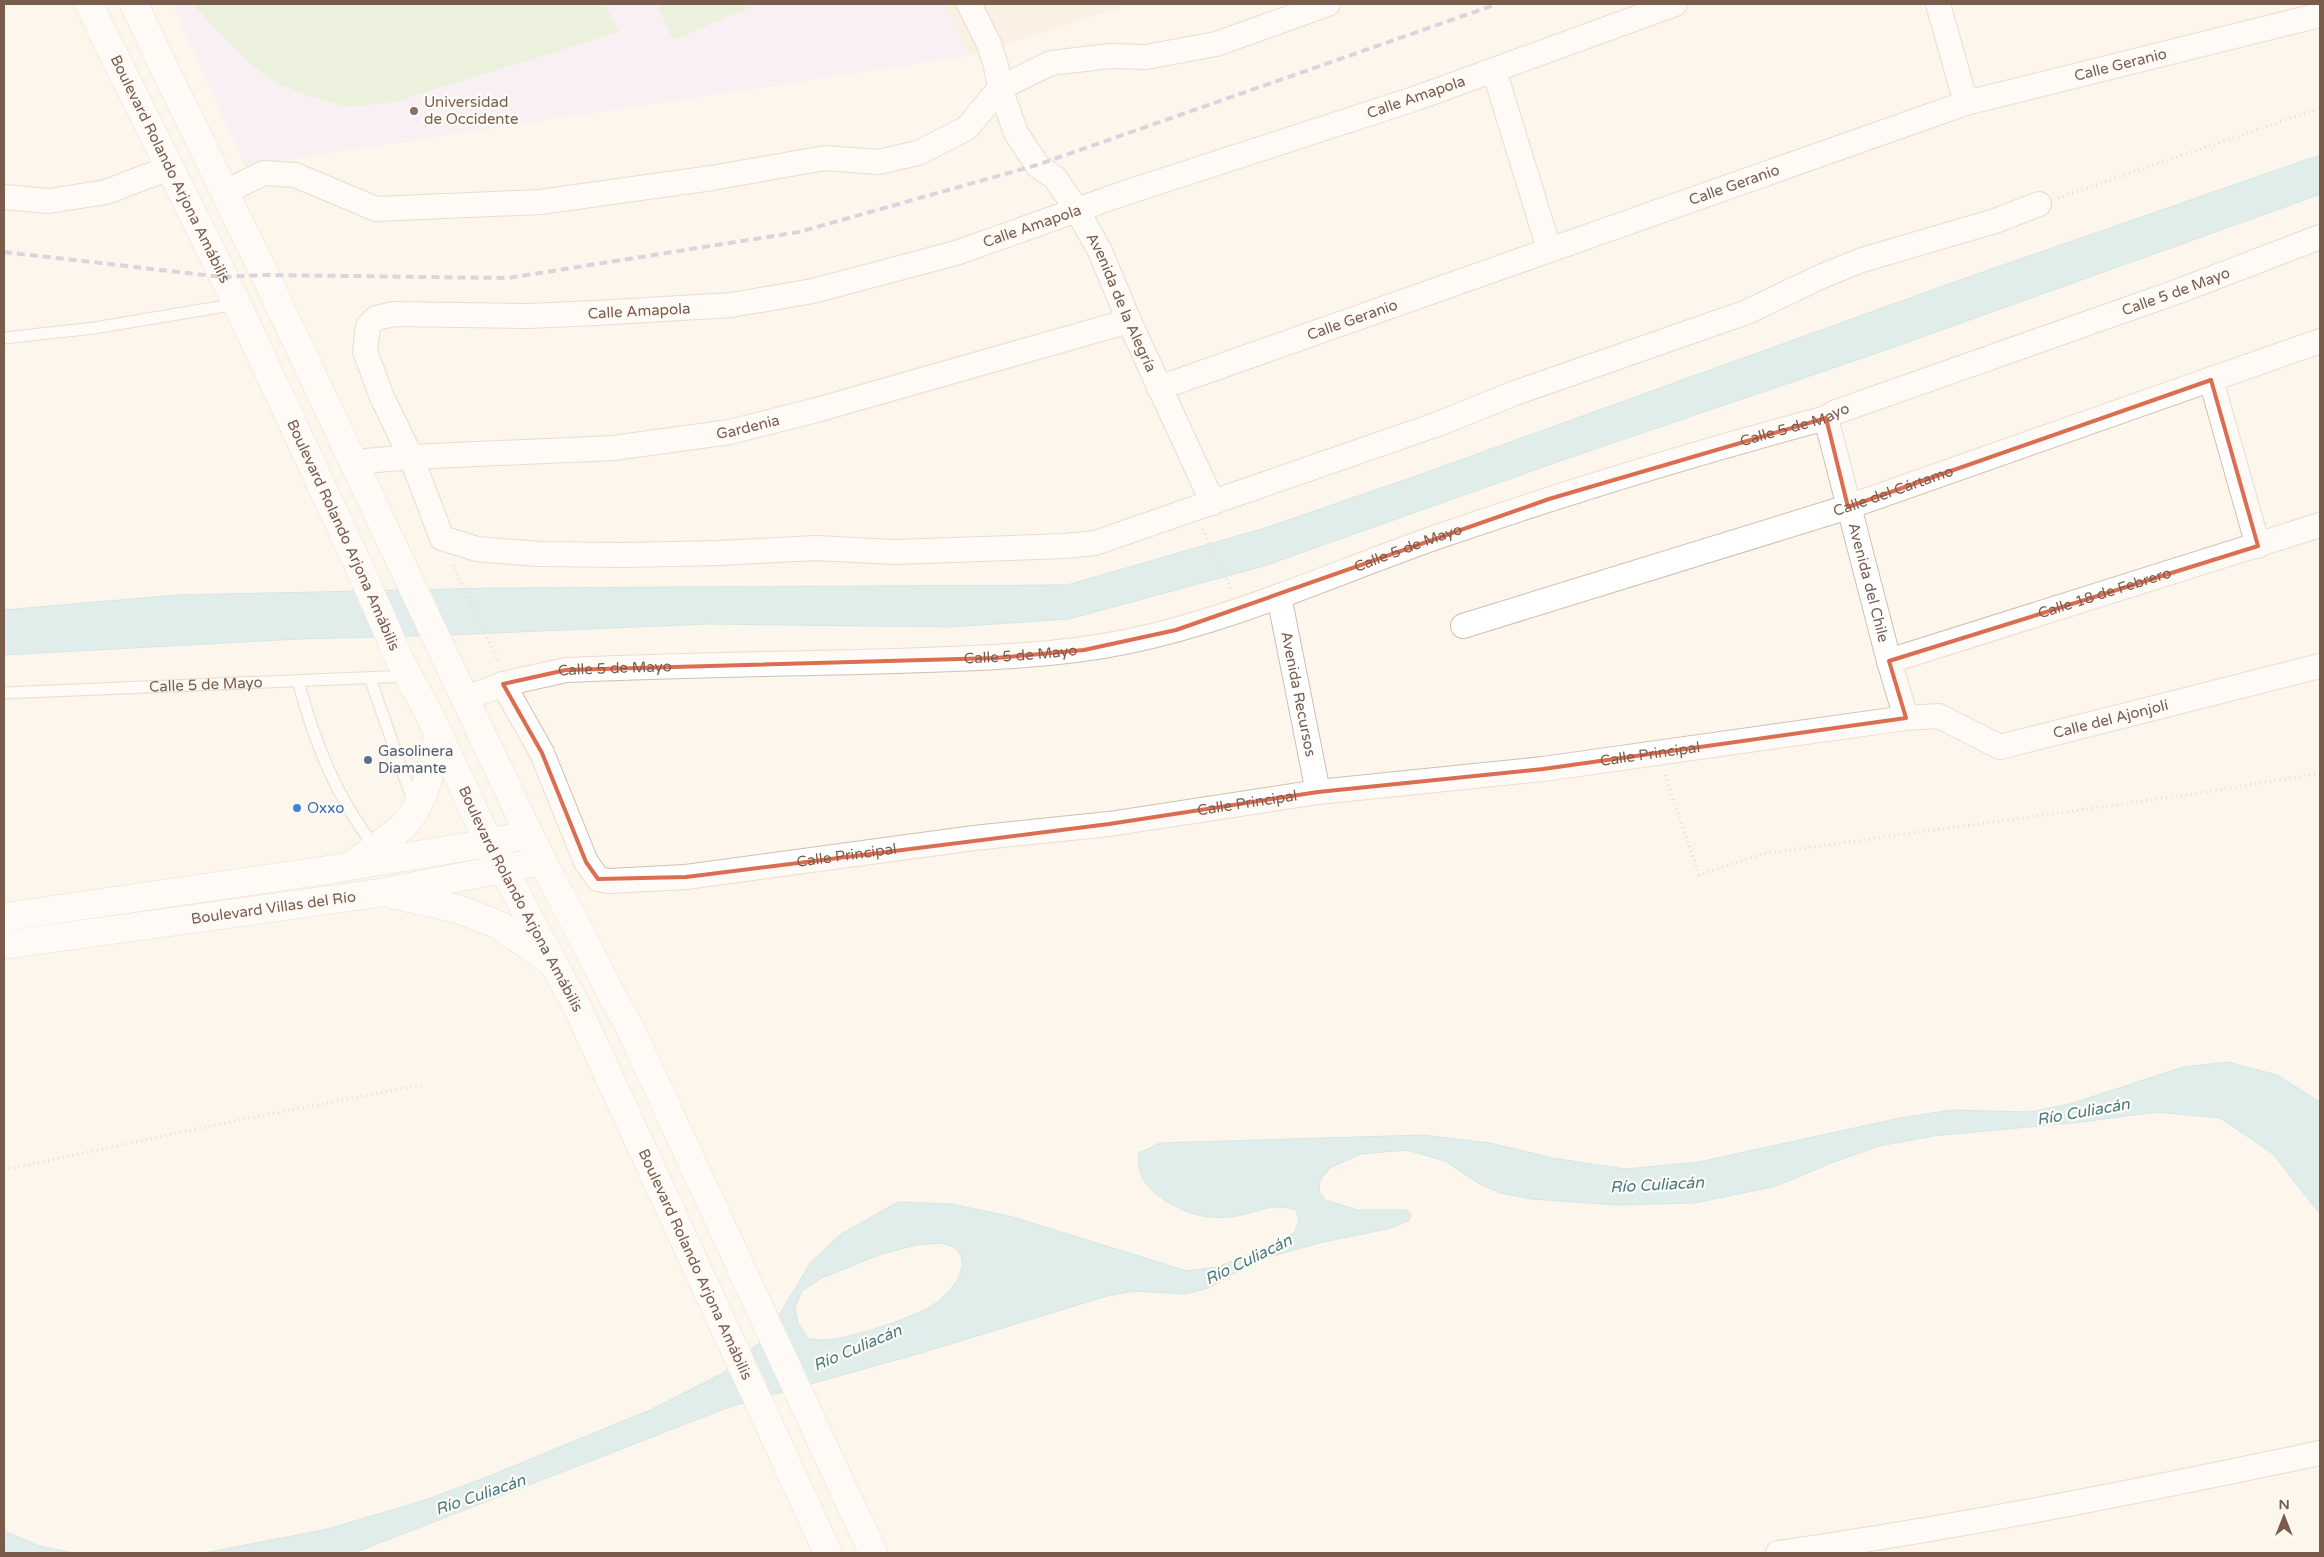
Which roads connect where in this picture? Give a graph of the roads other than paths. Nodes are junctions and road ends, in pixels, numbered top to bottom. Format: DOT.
graph roads {
  1 [pos="89,4"];
  2 [pos="134,4"];
  3 [pos="969,4"];
  4 [pos="1328,4"];
  5 [pos="1675,4"];
  6 [pos="1938,4"];
  7 [pos="2320,16"];
  8 [pos="1494,70"];
  9 [pos="1000,88"];
  10 [pos="1966,103"];
  11 [pos="169,168"];
  12 [pos="225,192"];
  13 [pos="4,197"];
  14 [pos="2039,204"];
  15 [pos="1077,210"];
  16 [pos="2320,237"];
  17 [pos="1548,249"];
  18 [pos="237,304"];
  19 [pos="1129,321"];
  20 [pos="4,338"];
  21 [pos="2320,341"];
  22 [pos="2211,380"];
  23 [pos="1159,388"];
  24 [pos="1826,418"];
  25 [pos="411,457"];
  26 [pos="354,462"];
  27 [pos="1213,503"];
  28 [pos="1848,507"];
  29 [pos="2320,525"];
  30 [pos="2258,546"];
  31 [pos="1279,596"];
  32 [pos="1463,626"];
  33 [pos="1889,661"];
  34 [pos="2320,666"];
  35 [pos="404,668"];
  36 [pos="502,674"];
  37 [pos="370,678"];
  38 [pos="298,681"];
  39 [pos="4,693"];
  40 [pos="467,698"];
  41 [pos="1906,718"];
  42 [pos="438,734"];
  43 [pos="1318,792"];
  44 [pos="416,810"];
  45 [pos="530,834"];
  46 [pos="489,844"];
  47 [pos="374,846"];
  48 [pos="544,861"];
  49 [pos="339,868"];
  50 [pos="502,869"];
  51 [pos="379,893"];
  52 [pos="332,900"];
  53 [pos="4,917"];
  54 [pos="4,945"];
  55 [pos="556,965"];
  56 [pos="2320,1453"];
  57 [pos="828,1553"];
  58 [pos="873,1553"];
  59 [pos="1778,1553"];
  1 -- 11 [label="main road, Boulevard Rolando Arjona Amábilis"];
  2 -- 12 [label="main road"];
  3 -- 9 [label="street, Avenida de la Alegría"];
  4 -- 9 [label="street"];
  5 -- 8 [label="street, Calle Amapola"];
  6 -- 10 [label="street"];
  7 -- 10 [label="street, Calle Geranio"];
  8 -- 15 [label="street, Calle Amapola"];
  8 -- 17 [label="street"];
  9 -- 12 [label="street"];
  9 -- 15 [label="street, Avenida de la Alegría"];
  10 -- 17 [label="street, Calle Geranio"];
  11 -- 13 [label="street"];
  11 -- 18 [label="main road, Boulevard Rolando Arjona Amábilis"];
  12 -- 26 [label="main road"];
  14 -- 27 [label="street"];
  15 -- 19 [label="street, Avenida de la Alegría"];
  15 -- 25 [label="street, Calle Amapola"];
  16 -- 24 [label="street, Calle 5 de Mayo"];
  17 -- 23 [label="street, Calle Geranio"];
  18 -- 20 [label="lane"];
  18 -- 35 [label="main road, Boulevard Rolando Arjona Amábilis"];
  19 -- 23 [label="street, Avenida de la Alegría"];
  19 -- 25 [label="street, Gardenia"];
  21 -- 22 [label="street, Calle del Cártamo"];
  22 -- 28 [label="street, Calle del Cártamo"];
  22 -- 30 [label="street"];
  23 -- 27 [label="street, Avenida de la Alegría"];
  24 -- 28 [label="street, Avenida del Chile"];
  24 -- 31 [label="street, Calle 5 de Mayo"];
  25 -- 26 [label="street, Gardenia"];
  25 -- 27 [label="street"];
  26 -- 40 [label="main road"];
  28 -- 32 [label="street, Calle del Cártamo"];
  28 -- 33 [label="street, Avenida del Chile"];
  29 -- 30 [label="street, Calle 18 de Febrero"];
  30 -- 33 [label="street, Calle 18 de Febrero"];
  31 -- 36 [label="street, Calle 5 de Mayo"];
  31 -- 43 [label="street, Avenida Recursos"];
  33 -- 41 [label="street, Avenida del Chile"];
  34 -- 41 [label="street, Calle del Ajonjolí"];
  35 -- 37 [label="lane, Calle 5 de Mayo"];
  35 -- 42 [label="main road, Boulevard Rolando Arjona Amábilis"];
  36 -- 40 [label="street, Calle 5 de Mayo"];
  36 -- 43 [label="street, Calle Principal"];
  37 -- 38 [label="lane, Calle 5 de Mayo"];
  37 -- 44 [label="lane"];
  38 -- 39 [label="lane, Calle 5 de Mayo"];
  38 -- 47 [label="lane"];
  40 -- 45 [label="main road"];
  41 -- 43 [label="street, Calle Principal"];
  42 -- 44 [label="main road"];
  42 -- 46 [label="main road, Boulevard Rolando Arjona Amábilis"];
  44 -- 47 [label="main road"];
  45 -- 46 [label="main road, Boulevard Villas del Río"];
  45 -- 48 [label="main road"];
  46 -- 49 [label="main road, Boulevard Villas del Río"];
  46 -- 50 [label="main road, Boulevard Rolando Arjona Amábilis"];
  47 -- 49 [label="main road"];
  48 -- 50 [label="main road, Boulevard Villas del Río"];
  48 -- 58 [label="main road"];
  49 -- 52 [label="main road"];
  49 -- 53 [label="main road, Boulevard Villas del Río"];
  50 -- 51 [label="main road, Boulevard Villas del Río"];
  50 -- 55 [label="main road, Boulevard Rolando Arjona Amábilis"];
  51 -- 52 [label="main road, Boulevard Villas del Río"];
  51 -- 55 [label="main road"];
  52 -- 54 [label="main road, Boulevard Villas del Río"];
  55 -- 57 [label="main road, Boulevard Rolando Arjona Amábilis"];
  56 -- 59 [label="street"];
}
